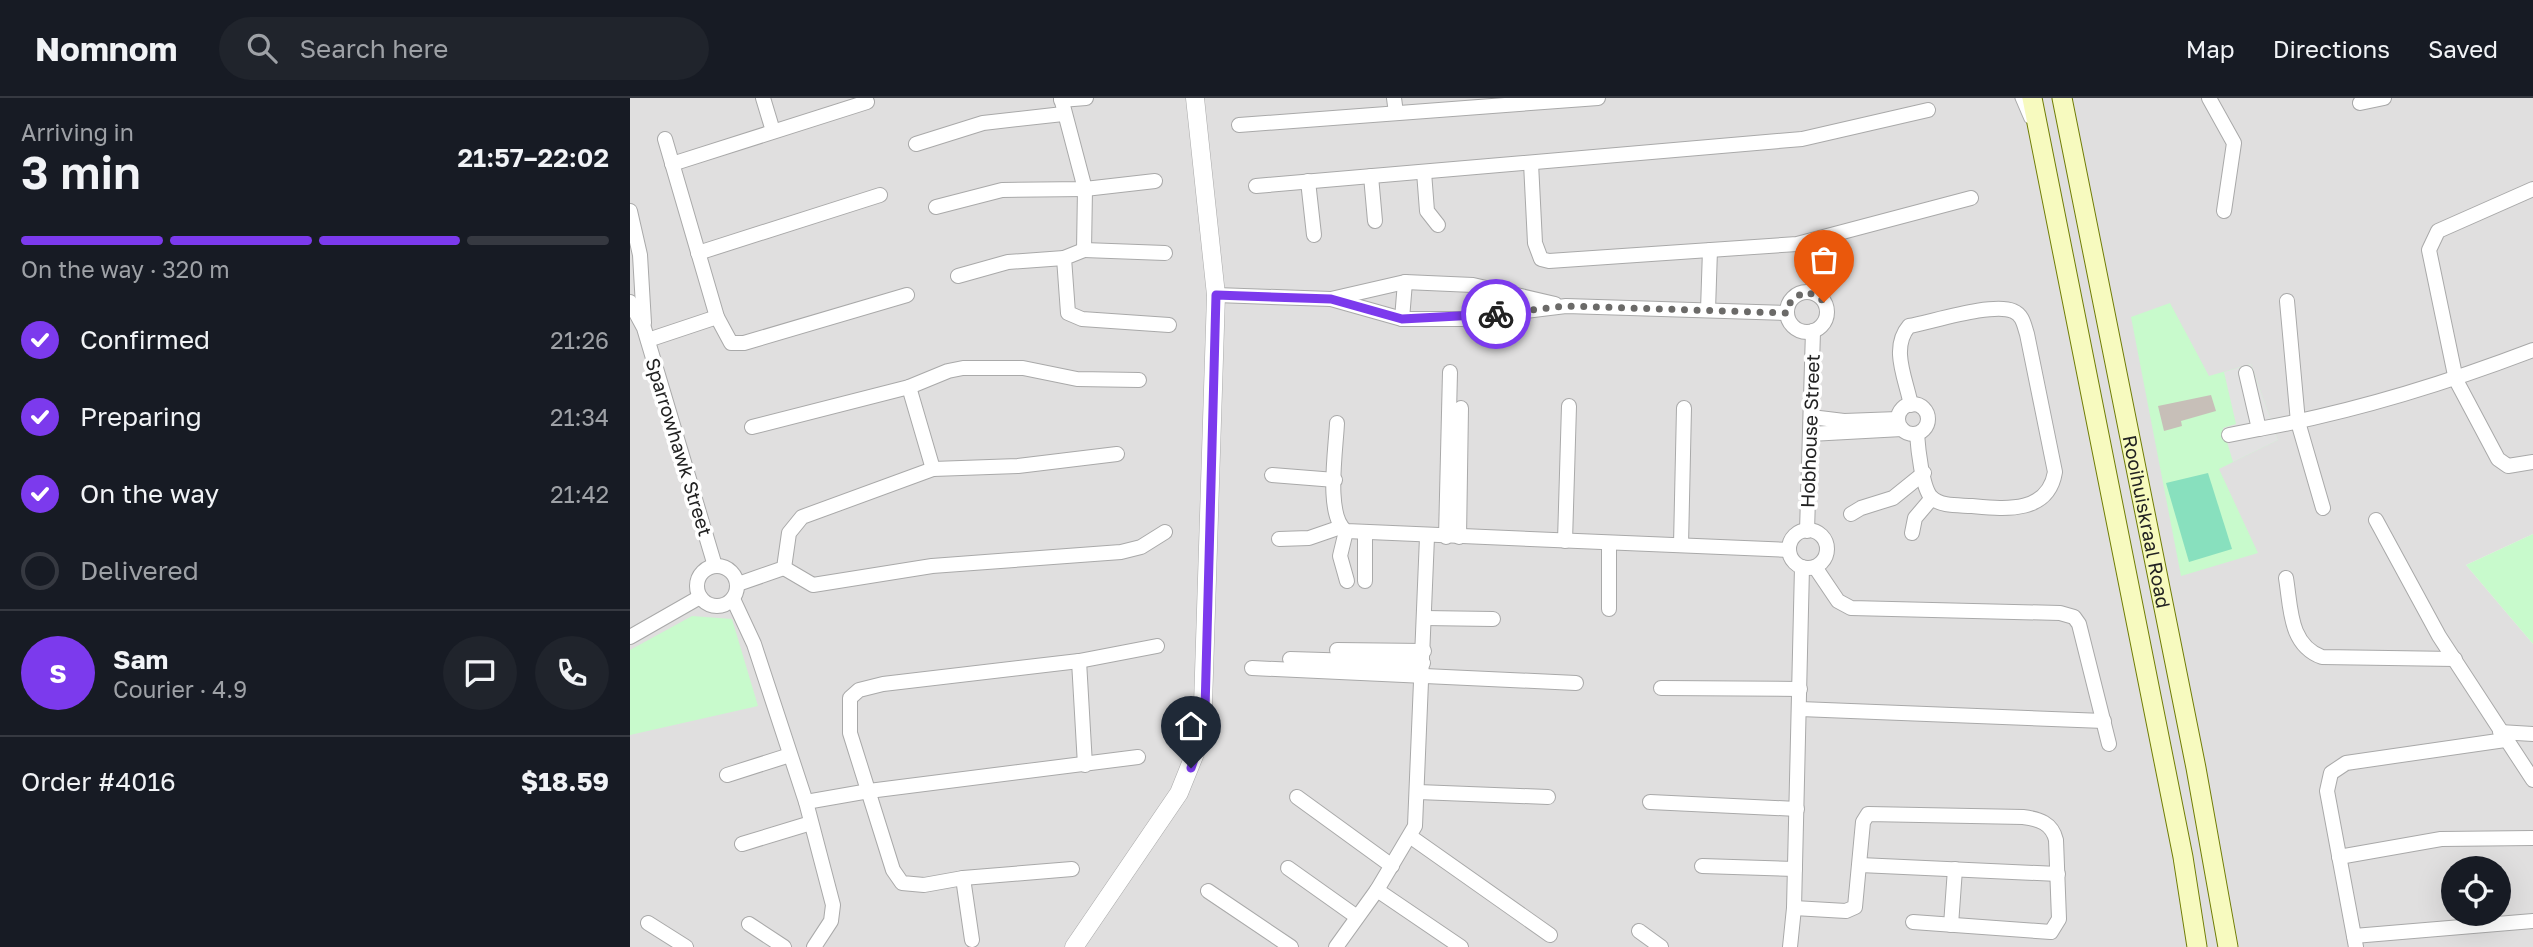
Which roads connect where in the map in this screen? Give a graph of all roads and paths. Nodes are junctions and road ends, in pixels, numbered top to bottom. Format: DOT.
graph roads {
  1 [pos="763,98"];
  2 [pos="1086,98"];
  3 [pos="1195,98"];
  4 [pos="1394,98"];
  5 [pos="1598,98"];
  6 [pos="2019,98"];
  7 [pos="2032,98"];
  8 [pos="2062,98"];
  9 [pos="2209,98"];
  10 [pos="2384,98"];
  11 [pos="1550,100"];
  12 [pos="867,102"];
  13 [pos="2360,103"];
  14 [pos="1061,104"];
  15 [pos="1928,110"];
  16 [pos="1396,113"];
  17 [pos="1239,125"];
  18 [pos="773,131"];
  19 [pos="665,139"];
  20 [pos="916,144"];
  21 [pos="2042,149"];
  22 [pos="1531,163"];
  23 [pos="672,164"];
  24 [pos="1424,172"];
  25 [pos="1371,176"];
  26 [pos="1155,181"];
  27 [pos="1308,181"];
  28 [pos="1256,186"];
  29 [pos="1085,189"];
  30 [pos="2533,189"];
  31 [pos="880,195"];
  32 [pos="1971,198"];
  33 [pos="936,208"];
  34 [pos="630,211"];
  35 [pos="2224,211"];
  36 [pos="1375,221"];
  37 [pos="1438,225"];
  38 [pos="1314,235"];
  39 [pos="1084,250"];
  40 [pos="1710,250"];
  41 [pos="698,253"];
  42 [pos="1165,253"];
  43 [pos="1064,258"];
  44 [pos="958,276"];
  45 [pos="1405,282"];
  46 [pos="907,295"];
  47 [pos="1216,295"];
  48 [pos="1331,299"];
  49 [pos="2287,301"];
  50 [pos="630,302"];
  51 [pos="1566,306"];
  52 [pos="1708,310"];
  53 [pos="1787,313"];
  54 [pos="716,317"];
  55 [pos="1402,319"];
  56 [pos="1169,325"];
  57 [pos="1813,331"];
  58 [pos="646,334"];
  59 [pos="2533,350"];
  60 [pos="1450,373"];
  61 [pos="2246,373"];
  62 [pos="1139,380"];
  63 [pos="2456,380"];
  64 [pos="909,387"];
  65 [pos="1911,405"];
  66 [pos="1569,407"];
  67 [pos="1461,408"];
  68 [pos="1684,408"];
  69 [pos="1811,417"];
  70 [pos="2298,422"];
  71 [pos="1337,424"];
  72 [pos="1900,424"];
  73 [pos="752,427"];
  74 [pos="2259,429"];
  75 [pos="1810,434"];
  76 [pos="1917,434"];
  77 [pos="2229,435"];
  78 [pos="1118,454"];
  79 [pos="2533,462"];
  80 [pos="933,469"];
  81 [pos="1924,473"];
  82 [pos="1272,475"];
  83 [pos="1335,480"];
  84 [pos="1932,498"];
  85 [pos="2323,508"];
  86 [pos="1851,514"];
  87 [pos="2376,520"];
  88 [pos="1343,529"];
  89 [pos="1807,531"];
  90 [pos="1166,533"];
  91 [pos="1912,533"];
  92 [pos="1366,534"];
  93 [pos="1427,537"];
  94 [pos="1452,537"];
  95 [pos="1279,539"];
  96 [pos="1565,541"];
  97 [pos="1609,543"];
  98 [pos="1681,545"];
  99 [pos="1789,550"];
  100 [pos="715,566"];
  101 [pos="1808,567"];
  102 [pos="784,568"];
  103 [pos="2286,578"];
  104 [pos="1347,581"];
  105 [pos="1365,581"];
  106 [pos="738,583"];
  107 [pos="700,597"];
  108 [pos="733,599"];
  109 [pos="1609,609"];
  110 [pos="1424,618"];
  111 [pos="1493,619"];
  112 [pos="630,637"];
  113 [pos="1157,646"];
  114 [pos="1337,650"];
  115 [pos="1290,659"];
  116 [pos="2455,659"];
  117 [pos="1079,661"];
  118 [pos="1423,663"];
  119 [pos="1252,668"];
  120 [pos="1576,683"];
  121 [pos="1661,688"];
  122 [pos="1800,689"];
  123 [pos="1800,709"];
  124 [pos="2104,721"];
  125 [pos="2533,734"];
  126 [pos="2502,736"];
  127 [pos="2109,744"];
  128 [pos="790,755"];
  129 [pos="1139,758"];
  130 [pos="1085,765"];
  131 [pos="727,775"];
  132 [pos="2533,780"];
  133 [pos="869,791"];
  134 [pos="1419,792"];
  135 [pos="1297,797"];
  136 [pos="1548,797"];
  137 [pos="806,802"];
  138 [pos="1650,802"];
  139 [pos="1797,809"];
  140 [pos="811,823"];
  141 [pos="1411,837"];
  142 [pos="2533,838"];
  143 [pos="743,844"];
  144 [pos="2339,857"];
  145 [pos="1860,865"];
  146 [pos="1392,866"];
  147 [pos="1702,866"];
  148 [pos="1288,868"];
  149 [pos="1072,869"];
  150 [pos="1795,869"];
  151 [pos="1955,869"];
  152 [pos="2058,874"];
  153 [pos="963,878"];
  154 [pos="1377,890"];
  155 [pos="1208,891"];
  156 [pos="1794,908"];
  157 [pos="1357,916"];
  158 [pos="2533,921"];
  159 [pos="1913,922"];
  160 [pos="648,923"];
  161 [pos="749,924"];
  162 [pos="1951,925"];
  163 [pos="1639,931"];
  164 [pos="1550,935"];
  165 [pos="972,940"];
  166 [pos="2355,942"];
  167 [pos="686,947"];
  168 [pos="784,947"];
  169 [pos="814,947"];
  170 [pos="1074,947"];
  171 [pos="1291,947"];
  172 [pos="1336,947"];
  173 [pos="1461,947"];
  174 [pos="1661,947"];
  175 [pos="1790,947"];
  176 [pos="2197,947"];
  177 [pos="2228,947"];
  1 -- 18 [label="street"];
  2 -- 14 [label="street"];
  3 -- 47 [label="street"];
  4 -- 16 [label="street"];
  5 -- 11 [label="street"];
  6 -- 21 [label="lane"];
  7 -- 21 [label="main road, Rooihuiskraal Road"];
  8 -- 177 [label="main road, Rooihuiskraal Road"];
  9 -- 35 [label="street"];
  10 -- 13 [label="street"];
  11 -- 16 [label="street"];
  12 -- 18 [label="street"];
  14 -- 20 [label="street"];
  14 -- 29 [label="street"];
  15 -- 22 [label="street"];
  16 -- 17 [label="street"];
  18 -- 23 [label="street"];
  19 -- 23 [label="street"];
  21 -- 176 [label="main road, Rooihuiskraal Road"];
  22 -- 24 [label="street"];
  22 -- 40 [label="street"];
  23 -- 41 [label="street"];
  24 -- 25 [label="street"];
  24 -- 37 [label="street"];
  25 -- 27 [label="street"];
  25 -- 36 [label="street"];
  26 -- 29 [label="street"];
  27 -- 28 [label="street"];
  27 -- 38 [label="street"];
  29 -- 33 [label="street"];
  29 -- 39 [label="street"];
  30 -- 63 [label="street"];
  31 -- 41 [label="street"];
  32 -- 40 [label="street"];
  34 -- 58 [label="street, Sparrowhawk Street"];
  39 -- 42 [label="street"];
  39 -- 43 [label="street"];
  40 -- 52 [label="street"];
  41 -- 54 [label="street"];
  43 -- 44 [label="street"];
  43 -- 56 [label="street"];
  45 -- 48 [label="street"];
  45 -- 51 [label="street"];
  45 -- 55 [label="street"];
  46 -- 54 [label="street"];
  47 -- 48 [label="street"];
  47 -- 170 [label="street"];
  48 -- 55 [label="street"];
  49 -- 70 [label="street"];
  50 -- 58 [label="street, Sparrowhawk Street"];
  51 -- 52 [label="street"];
  51 -- 55 [label="street"];
  52 -- 53 [label="street"];
  53 -- 57 [label="street, Hobhouse Street"];
  53 -- 57 [label="street, Hobhouse Street"];
  54 -- 58 [label="street"];
  57 -- 69 [label="street, Hobhouse Street"];
  58 -- 100 [label="street, Sparrowhawk Street"];
  59 -- 63 [label="street"];
  60 -- 94 [label="street"];
  61 -- 74 [label="street"];
  62 -- 64 [label="street"];
  63 -- 70 [label="street"];
  63 -- 79 [label="street"];
  64 -- 73 [label="street"];
  64 -- 80 [label="street"];
  65 -- 72 [label="street"];
  65 -- 76 [label="street"];
  65 -- 84 [label="street"];
  66 -- 96 [label="street"];
  67 -- 94 [label="street"];
  68 -- 98 [label="street"];
  69 -- 72 [label="street"];
  69 -- 75 [label="street, Hobhouse Street"];
  70 -- 74 [label="street"];
  70 -- 85 [label="street"];
  71 -- 83 [label="street"];
  72 -- 75 [label="street"];
  72 -- 76 [label="street"];
  74 -- 77 [label="street"];
  75 -- 89 [label="street, Hobhouse Street"];
  76 -- 81 [label="street"];
  78 -- 80 [label="street"];
  80 -- 102 [label="street"];
  81 -- 84 [label="street"];
  81 -- 86 [label="street"];
  82 -- 83 [label="street"];
  83 -- 88 [label="street"];
  84 -- 91 [label="street"];
  87 -- 116 [label="street"];
  88 -- 92 [label="street"];
  88 -- 95 [label="street"];
  88 -- 104 [label="street"];
  89 -- 99 [label="street, Hobhouse Street"];
  89 -- 101 [label="street, Hobhouse Street"];
  90 -- 102 [label="street"];
  92 -- 93 [label="street"];
  92 -- 105 [label="street"];
  93 -- 94 [label="street"];
  93 -- 110 [label="street"];
  94 -- 96 [label="street"];
  96 -- 97 [label="street"];
  97 -- 98 [label="street"];
  97 -- 109 [label="street"];
  98 -- 99 [label="street"];
  99 -- 101 [label="street"];
  100 -- 106 [label="street"];
  100 -- 107 [label="street"];
  101 -- 122 [label="street, Hobhouse Street"];
  101 -- 124 [label="street"];
  102 -- 106 [label="street"];
  103 -- 116 [label="street"];
  106 -- 108 [label="street"];
  107 -- 108 [label="street"];
  107 -- 112 [label="street"];
  108 -- 128 [label="street"];
  110 -- 111 [label="street"];
  110 -- 118 [label="street"];
  113 -- 117 [label="street"];
  114 -- 118 [label="street"];
  115 -- 118 [label="street"];
  116 -- 126 [label="street"];
  117 -- 130 [label="street"];
  117 -- 133 [label="street"];
  118 -- 119 [label="street"];
  118 -- 120 [label="street"];
  118 -- 134 [label="street"];
  121 -- 122 [label="street"];
  122 -- 123 [label="street, Hobhouse Street"];
  123 -- 124 [label="street"];
  123 -- 139 [label="street, Hobhouse Street"];
  124 -- 127 [label="street"];
  125 -- 126 [label="street"];
  126 -- 132 [label="street"];
  126 -- 144 [label="street"];
  128 -- 131 [label="street"];
  128 -- 137 [label="street"];
  129 -- 130 [label="street"];
  130 -- 133 [label="street"];
  133 -- 137 [label="street"];
  133 -- 153 [label="street"];
  134 -- 136 [label="street"];
  134 -- 141 [label="street"];
  135 -- 146 [label="street"];
  137 -- 140 [label="street"];
  138 -- 139 [label="street"];
  139 -- 150 [label="street, Hobhouse Street"];
  140 -- 143 [label="street"];
  140 -- 169 [label="street"];
  141 -- 146 [label="street"];
  141 -- 164 [label="street"];
  142 -- 144 [label="street"];
  144 -- 166 [label="street"];
  145 -- 151 [label="street"];
  145 -- 152 [label="street"];
  145 -- 156 [label="street"];
  146 -- 154 [label="street"];
  147 -- 150 [label="street"];
  148 -- 157 [label="street"];
  149 -- 153 [label="street"];
  150 -- 156 [label="street, Hobhouse Street"];
  151 -- 152 [label="street"];
  151 -- 162 [label="street"];
  152 -- 162 [label="street"];
  153 -- 165 [label="street"];
  154 -- 157 [label="street"];
  154 -- 173 [label="street"];
  155 -- 171 [label="street"];
  156 -- 175 [label="street, Hobhouse Street"];
  157 -- 172 [label="street"];
  158 -- 166 [label="street"];
  159 -- 162 [label="street"];
  160 -- 167 [label="street"];
  161 -- 168 [label="street"];
  163 -- 174 [label="street"];
}
